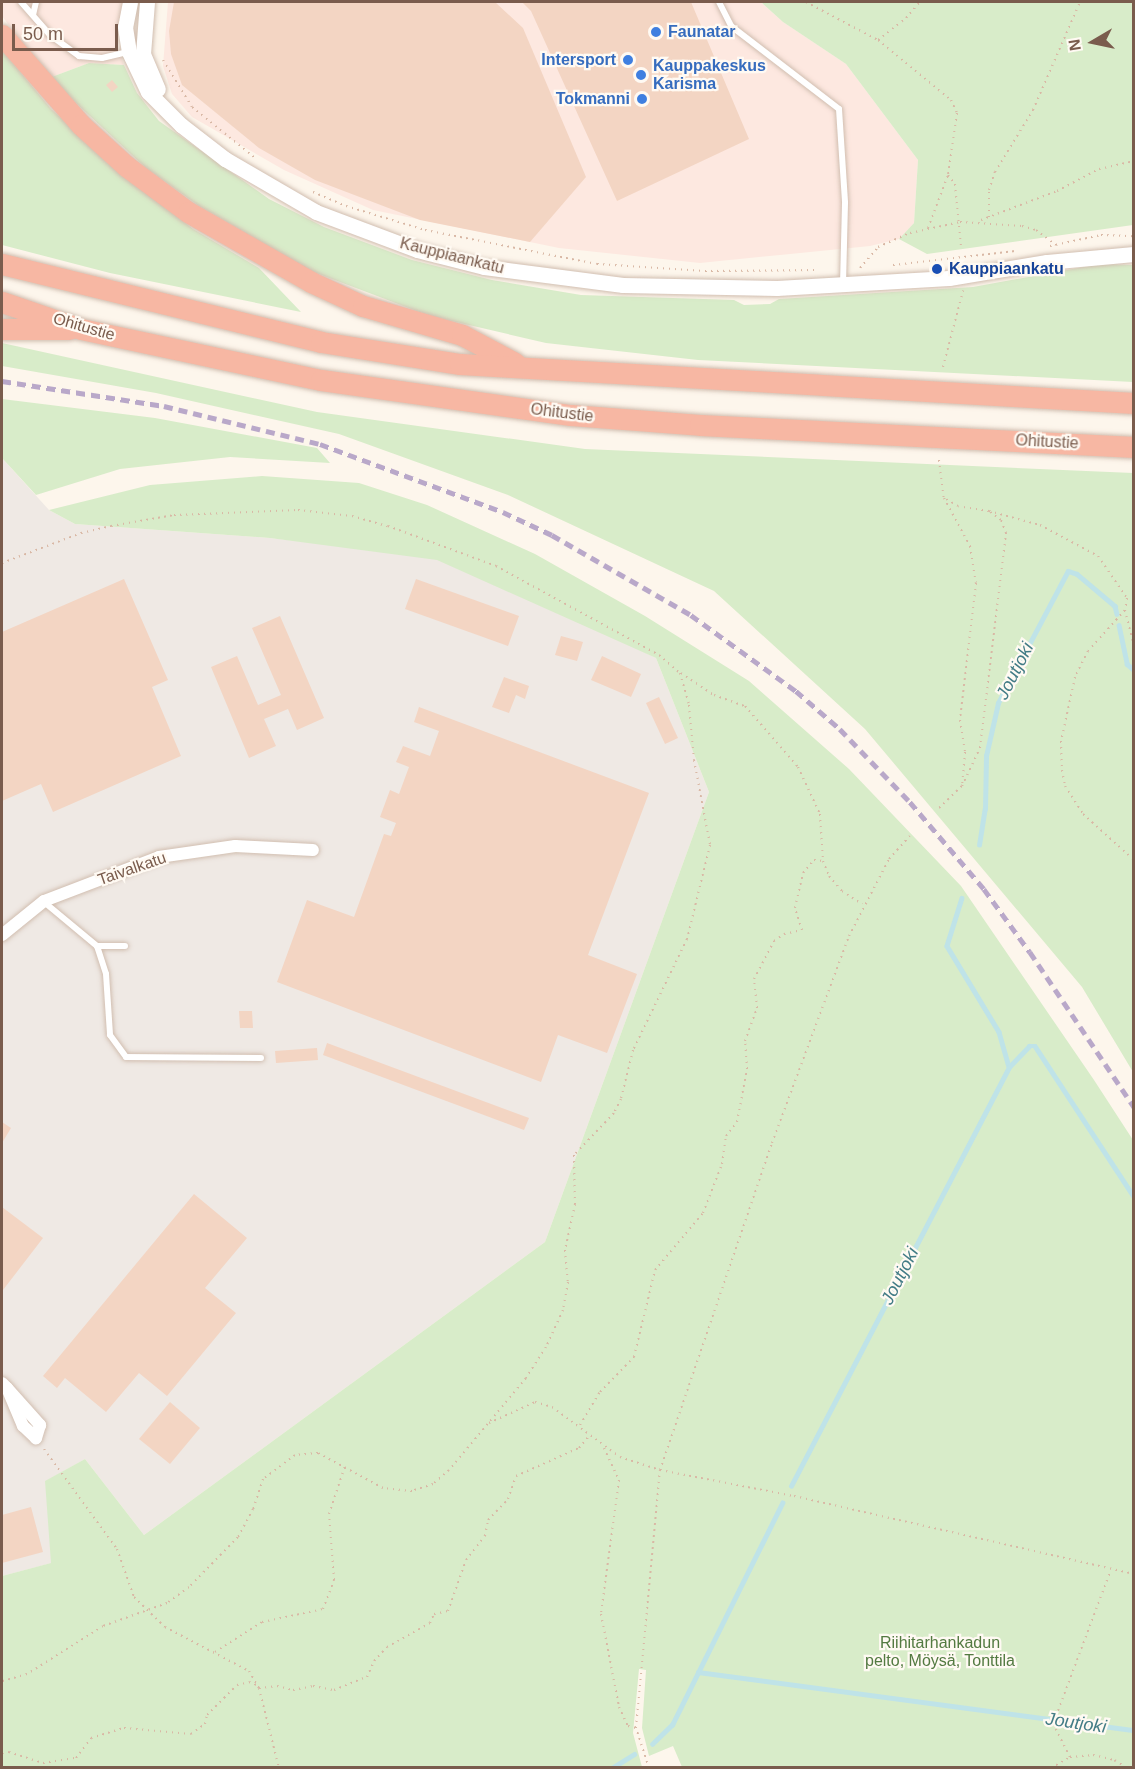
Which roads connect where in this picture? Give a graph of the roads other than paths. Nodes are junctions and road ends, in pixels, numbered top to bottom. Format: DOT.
graph roads {
  1 [pos="21,2"];
  2 [pos="36,2"];
  3 [pos="130,2"];
  4 [pos="147,2"];
  5 [pos="719,2"];
  6 [pos="33,15"];
  7 [pos="2,35"];
  8 [pos="136,49"];
  9 [pos="1134,254"];
  10 [pos="2,264"];
  11 [pos="843,278"];
  12 [pos="2,302"];
  13 [pos="2,329"];
  14 [pos="81,329"];
  15 [pos="521,366"];
  16 [pos="1134,403"];
  17 [pos="1134,447"];
  18 [pos="313,850"];
  19 [pos="44,901"];
  20 [pos="2,935"];
  21 [pos="97,946"];
  22 [pos="125,946"];
  23 [pos="261,1058"];
  24 [pos="4,1385"];
  25 [pos="36,1438"];
  1 -- 6 [label="lane"];
  2 -- 6 [label="lane"];
  3 -- 8 [label="street, Kauppiaankatu"];
  4 -- 8 [label="street"];
  5 -- 11 [label="lane"];
  6 -- 8 [label="lane"];
  7 -- 15 [label="highway"];
  8 -- 11 [label="street, Kauppiaankatu"];
  9 -- 11 [label="street, Kauppiaankatu"];
  10 -- 15 [label="highway"];
  12 -- 14 [label="highway, Ohitustie"];
  13 -- 14 [label="highway"];
  14 -- 17 [label="highway, Ohitustie"];
  15 -- 16 [label="highway"];
  18 -- 19 [label="street, Taivalkatu"];
  19 -- 20 [label="street, Taivalkatu"];
  19 -- 21 [label="lane"];
  21 -- 22 [label="lane"];
  21 -- 23 [label="lane"];
  24 -- 25 [label="street"];
}
